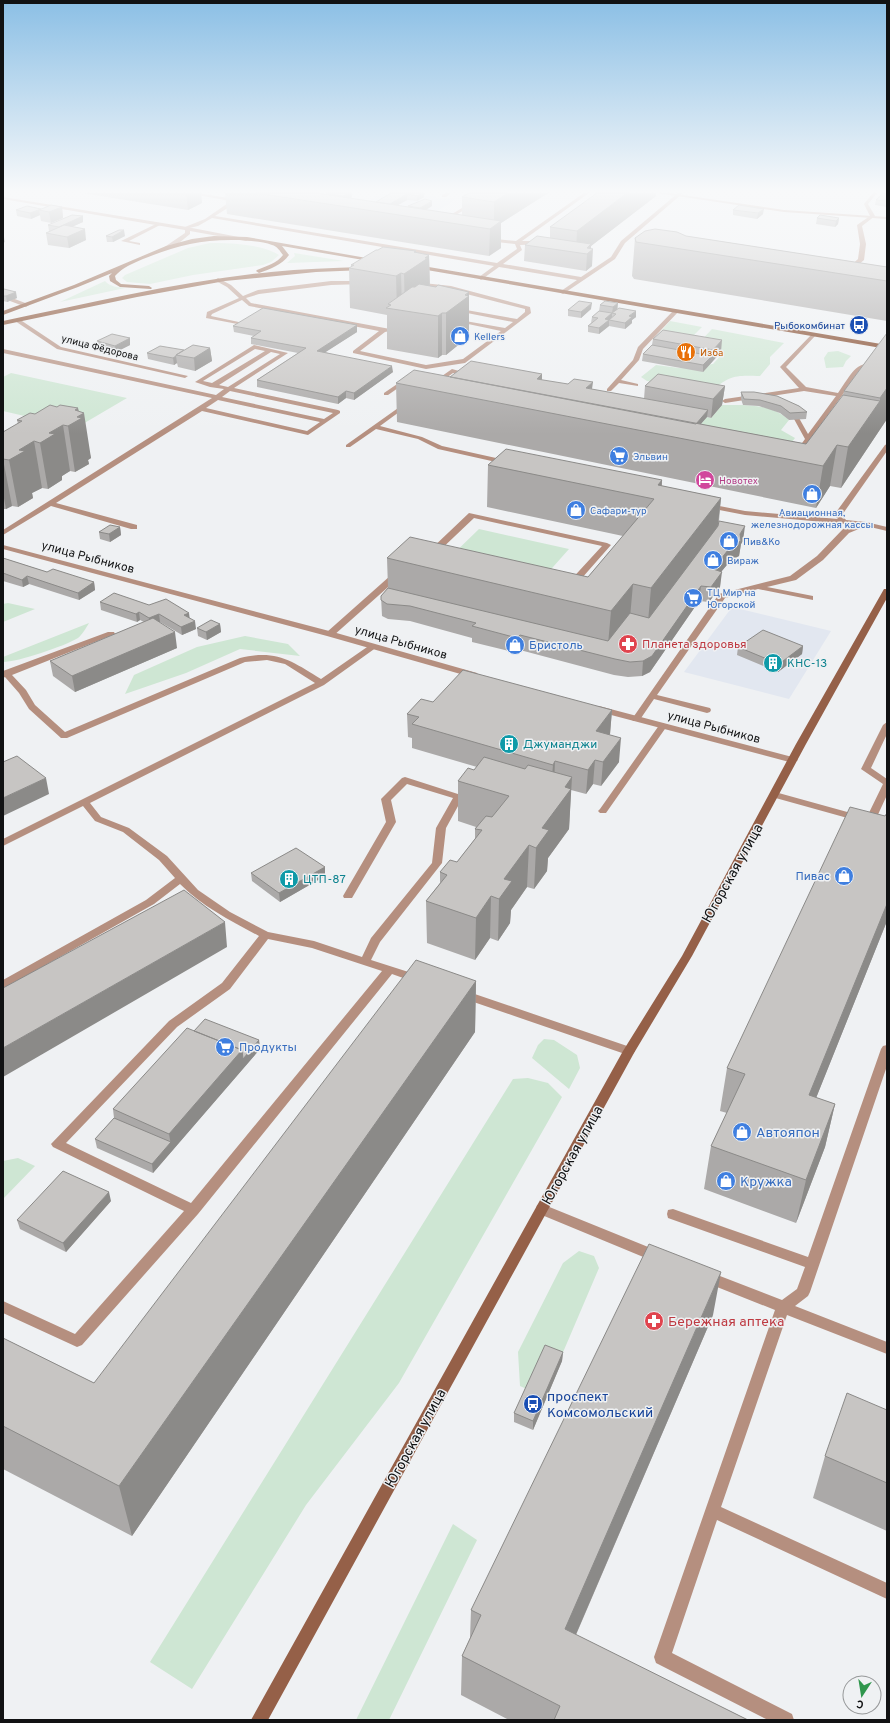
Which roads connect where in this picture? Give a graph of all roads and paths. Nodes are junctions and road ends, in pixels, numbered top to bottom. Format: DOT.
graph roads {
  1 [pos="107,273"];
  2 [pos="114,273"];
  3 [pos="251,273"];
  4 [pos="272,273"];
  5 [pos="454,273"];
  6 [pos="488,273"];
  7 [pos="549,273"];
  8 [pos="590,273"];
  9 [pos="244,276"];
  10 [pos="481,278"];
  11 [pos="582,279"];
  12 [pos="218,280"];
  13 [pos="373,281"];
  14 [pos="407,282"];
  15 [pos="175,286"];
  16 [pos="563,292"];
  17 [pos="242,298"];
  18 [pos="12,300"];
  19 [pos="26,305"];
  20 [pos="452,308"];
  21 [pos="676,311"];
  22 [pos="3,313"];
  23 [pos="446,319"];
  24 [pos="17,320"];
  25 [pos="518,321"];
  26 [pos="3,323"];
  27 [pos="246,325"];
  28 [pos="384,330"];
  29 [pos="392,330"];
  30 [pos="506,330"];
  31 [pos="813,335"];
  32 [pos="887,347"];
  33 [pos="270,350"];
  34 [pos="3,351"];
  35 [pos="887,366"];
  36 [pos="426,367"];
  37 [pos="419,371"];
  38 [pos="464,373"];
  39 [pos="185,376"];
  40 [pos="413,376"];
  41 [pos="438,380"];
  42 [pos="618,381"];
  43 [pos="452,383"];
  44 [pos="214,385"];
  45 [pos="636,385"];
  46 [pos="230,388"];
  47 [pos="427,389"];
  48 [pos="804,389"];
  49 [pos="609,390"];
  50 [pos="201,393"];
  51 [pos="386,394"];
  52 [pos="840,395"];
  53 [pos="219,397"];
  54 [pos="415,398"];
  55 [pos="725,401"];
  56 [pos="201,410"];
  57 [pos="797,419"];
  58 [pos="325,421"];
  59 [pos="375,427"];
  60 [pos="364,435"];
  61 [pos="374,438"];
  62 [pos="808,439"];
  63 [pos="348,446"];
  64 [pos="887,446"];
  65 [pos="792,461"];
  66 [pos="514,464"];
  67 [pos="698,503"];
  68 [pos="50,504"];
  69 [pos="844,522"];
  70 [pos="866,524"];
  71 [pos="134,527"];
  72 [pos="887,529"];
  73 [pos="3,534"];
  74 [pos="3,547"];
  75 [pos="427,558"];
  76 [pos="404,573"];
  77 [pos="757,587"];
  78 [pos="567,590"];
  79 [pos="887,591"];
  80 [pos="810,598"];
  81 [pos="111,634"];
  82 [pos="330,634"];
  83 [pos="373,648"];
  84 [pos="5,674"];
  85 [pos="486,678"];
  86 [pos="321,683"];
  87 [pos="651,696"];
  88 [pos="591,707"];
  89 [pos="707,710"];
  90 [pos="636,719"];
  91 [pos="887,725"];
  92 [pos="663,726"];
  93 [pos="793,760"];
  94 [pos="887,784"];
  95 [pos="775,795"];
  96 [pos="85,802"];
  97 [pos="603,811"];
  98 [pos="870,821"];
  99 [pos="887,826"];
  100 [pos="3,843"];
  101 [pos="181,879"];
  102 [pos="348,896"];
  103 [pos="265,935"];
  104 [pos="364,962"];
  105 [pos="390,969"];
  106 [pos="426,982"];
  107 [pos="3,984"];
  108 [pos="456,992"];
  109 [pos="887,1049"];
  110 [pos="629,1051"];
  111 [pos="542,1209"];
  112 [pos="193,1210"];
  113 [pos="673,1214"];
  114 [pos="666,1260"];
  115 [pos="812,1264"];
  116 [pos="695,1272"];
  117 [pos="3,1307"];
  118 [pos="783,1307"];
  119 [pos="887,1348"];
  120 [pos="713,1510"];
  121 [pos="887,1590"];
  122 [pos="259,1720"];
  123 [pos="786,1720"];
  1 -- 19 [label="main road"];
  2 -- 15 [label="main road"];
  3 -- 9 [label="main road"];
  4 -- 9 [label="main road"];
  5 -- 10 [label="main road"];
  6 -- 10 [label="street"];
  7 -- 11 [label="street"];
  8 -- 11 [label="street"];
  9 -- 12 [label="main road"];
  10 -- 16 [label="main road"];
  11 -- 16 [label="street"];
  12 -- 15 [label="main road"];
  12 -- 17 [label="street"];
  13 -- 17 [label="street"];
  14 -- 25 [label="street"];
  15 -- 24 [label="main road"];
  16 -- 21 [label="main road"];
  17 -- 27 [label="street"];
  17 -- 28 [label="street"];
  18 -- 19 [label="street"];
  19 -- 22 [label="main road"];
  20 -- 25 [label="street"];
  21 -- 31 [label="main road"];
  21 -- 42 [label="street"];
  23 -- 30 [label="street"];
  24 -- 26 [label="main road"];
  24 -- 39 [label="street, улица Фёдорова"];
  25 -- 30 [label="street"];
  28 -- 29 [label="street"];
  28 -- 36 [label="street"];
  30 -- 36 [label="street"];
  31 -- 32 [label="main road"];
  31 -- 48 [label="street"];
  33 -- 44 [label="street"];
  33 -- 44 [label="street"];
  33 -- 46 [label="street"];
  34 -- 50 [label="street"];
  35 -- 52 [label="street"];
  36 -- 37 [label="street"];
  38 -- 41 [label="street"];
  40 -- 51 [label="street"];
  41 -- 43 [label="street"];
  41 -- 47 [label="street"];
  42 -- 45 [label="street"];
  42 -- 49 [label="street"];
  44 -- 46 [label="street"];
  44 -- 50 [label="street"];
  46 -- 53 [label="street"];
  46 -- 58 [label="street"];
  48 -- 52 [label="street"];
  48 -- 55 [label="street"];
  50 -- 53 [label="street"];
  52 -- 62 [label="street"];
  53 -- 56 [label="street"];
  53 -- 58 [label="street"];
  54 -- 59 [label="street"];
  56 -- 58 [label="street"];
  56 -- 68 [label="street"];
  57 -- 62 [label="street"];
  59 -- 60 [label="street"];
  59 -- 66 [label="street"];
  60 -- 61 [label="street"];
  60 -- 63 [label="street"];
  62 -- 65 [label="street"];
  64 -- 69 [label="street"];
  67 -- 69 [label="street"];
  68 -- 71 [label="street"];
  68 -- 73 [label="street"];
  69 -- 70 [label="street"];
  70 -- 72 [label="street"];
  70 -- 77 [label="street"];
  74 -- 82 [label="street, улица Рыбников"];
  75 -- 78 [label="street"];
  76 -- 82 [label="street"];
  77 -- 80 [label="street"];
  77 -- 87 [label="street"];
  79 -- 93 [label="main road, Югорская улица"];
  81 -- 84 [label="street"];
  82 -- 83 [label="street, улица Рыбников"];
  83 -- 85 [label="street, улица Рыбников"];
  83 -- 86 [label="street"];
  84 -- 86 [label="street"];
  86 -- 96 [label="street"];
  87 -- 89 [label="street"];
  87 -- 90 [label="street"];
  88 -- 90 [label="street, улица Рыбников"];
  90 -- 92 [label="street, улица Рыбников"];
  91 -- 94 [label="street"];
  92 -- 93 [label="street, улица Рыбников"];
  92 -- 97 [label="street"];
  93 -- 95 [label="main road, Югорская улица"];
  94 -- 98 [label="street"];
  95 -- 98 [label="street"];
  95 -- 110 [label="main road, Югорская улица"];
  96 -- 100 [label="street"];
  96 -- 101 [label="street"];
  98 -- 99 [label="street"];
  101 -- 103 [label="street"];
  101 -- 107 [label="street"];
  102 -- 104 [label="street"];
  103 -- 104 [label="street"];
  103 -- 112 [label="street"];
  104 -- 105 [label="street"];
  105 -- 106 [label="street"];
  105 -- 112 [label="street"];
  108 -- 110 [label="street"];
  109 -- 115 [label="street"];
  110 -- 111 [label="main road, Югорская улица"];
  111 -- 114 [label="street"];
  111 -- 122 [label="main road, Югорская улица"];
  112 -- 117 [label="street"];
  113 -- 115 [label="street"];
  115 -- 118 [label="street"];
  116 -- 118 [label="street"];
  118 -- 119 [label="street"];
  118 -- 120 [label="street"];
  120 -- 121 [label="street"];
  120 -- 123 [label="street"];
}
